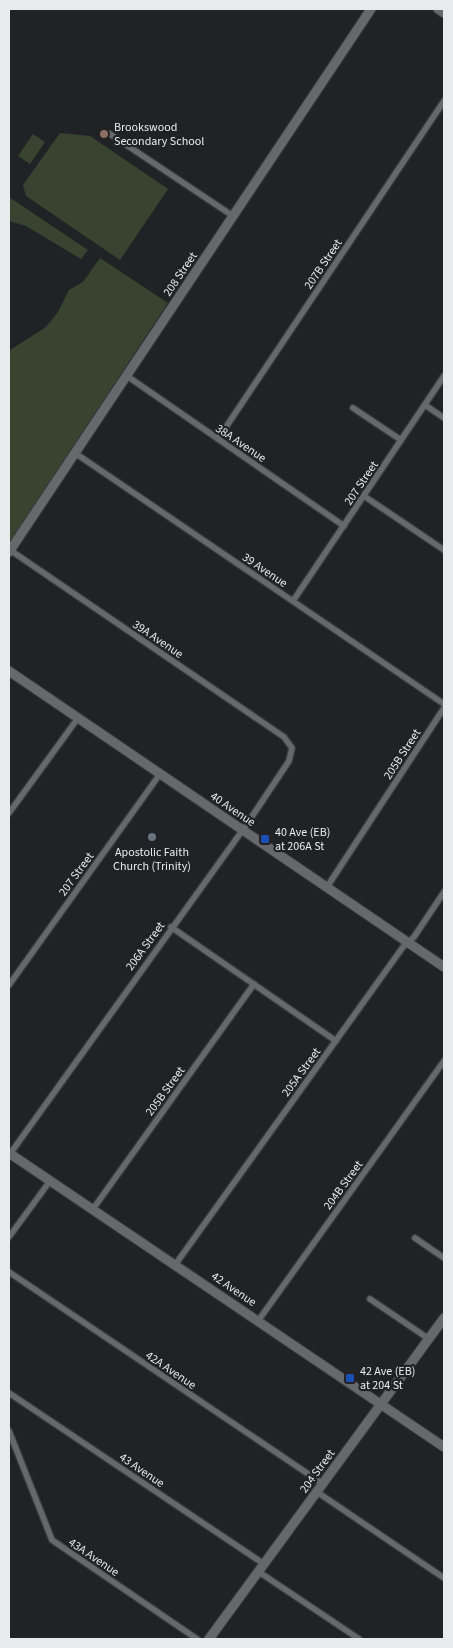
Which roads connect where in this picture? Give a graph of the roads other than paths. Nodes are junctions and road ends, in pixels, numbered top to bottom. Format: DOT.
graph roads {
  1 [pos="371,9"];
  2 [pos="438,9"];
  3 [pos="444,13"];
  4 [pos="444,101"];
  5 [pos="110,134"];
  6 [pos="233,216"];
  7 [pos="127,376"];
  8 [pos="444,376"];
  9 [pos="425,405"];
  10 [pos="353,408"];
  11 [pos="444,418"];
  12 [pos="218,439"];
  13 [pos="401,440"];
  14 [pos="75,453"];
  15 [pos="364,496"];
  16 [pos="344,526"];
  17 [pos="444,550"];
  18 [pos="10,551"];
  19 [pos="294,601"];
  20 [pos="9,671"];
  21 [pos="444,706"];
  22 [pos="78,718"];
  23 [pos="292,748"];
  24 [pos="160,774"];
  25 [pos="9,813"];
  26 [pos="242,829"];
  27 [pos="327,887"];
  28 [pos="444,892"];
  29 [pos="171,927"];
  30 [pos="408,942"];
  31 [pos="444,967"];
  32 [pos="254,984"];
  33 [pos="9,985"];
  34 [pos="336,1041"];
  35 [pos="444,1061"];
  36 [pos="9,1153"];
  37 [pos="50,1181"];
  38 [pos="93,1209"];
  39 [pos="9,1237"];
  40 [pos="415,1238"];
  41 [pos="444,1258"];
  42 [pos="176,1265"];
  43 [pos="9,1272"];
  44 [pos="370,1299"];
  45 [pos="258,1321"];
  46 [pos="443,1323"];
  47 [pos="429,1339"];
  48 [pos="9,1393"];
  49 [pos="381,1404"];
  50 [pos="9,1431"];
  51 [pos="444,1447"];
  52 [pos="320,1488"];
  53 [pos="261,1568"];
  54 [pos="444,1578"];
  55 [pos="197,1639"];
  56 [pos="209,1639"];
  57 [pos="359,1639"];
  1 -- 6 [label="main road, 208 Street"];
  2 -- 3 [label="main road"];
  4 -- 12 [label="street, 207B Street"];
  5 -- 6 [label="street"];
  6 -- 7 [label="main road, 208 Street"];
  7 -- 12 [label="street, 38A Avenue"];
  7 -- 14 [label="main road, 208 Street"];
  8 -- 9 [label="street, 207 Street"];
  9 -- 11 [label="street"];
  9 -- 13 [label="street, 207 Street"];
  10 -- 13 [label="street"];
  12 -- 16 [label="street, 38A Avenue"];
  13 -- 15 [label="street, 207 Street"];
  14 -- 18 [label="main road, 208 Street"];
  14 -- 19 [label="street, 39 Avenue"];
  15 -- 16 [label="street, 207 Street"];
  15 -- 17 [label="street"];
  16 -- 19 [label="street, 207 Street"];
  18 -- 23 [label="street, 39A Avenue"];
  19 -- 21 [label="street, 39 Avenue"];
  20 -- 22 [label="main road, 40 Avenue"];
  21 -- 27 [label="street, 205B Street"];
  22 -- 24 [label="main road, 40 Avenue"];
  22 -- 25 [label="street"];
  23 -- 26 [label="street, 206A Street"];
  24 -- 26 [label="main road, 40 Avenue"];
  24 -- 33 [label="street, 207 Street"];
  26 -- 27 [label="main road, 40 Avenue"];
  26 -- 29 [label="street, 206A Street"];
  27 -- 30 [label="main road, 40 Avenue"];
  28 -- 30 [label="street, 205A Street"];
  29 -- 32 [label="street"];
  29 -- 36 [label="street, 206A Street"];
  30 -- 31 [label="main road, 40 Avenue"];
  30 -- 34 [label="street, 205A Street"];
  32 -- 34 [label="street"];
  32 -- 38 [label="street, 205B Street"];
  34 -- 42 [label="street, 205A Street"];
  35 -- 45 [label="street, 204B Street"];
  36 -- 37 [label="main road, 42 Avenue"];
  37 -- 38 [label="main road, 42 Avenue"];
  37 -- 39 [label="street"];
  38 -- 42 [label="main road, 42 Avenue"];
  40 -- 41 [label="street"];
  42 -- 45 [label="main road, 42 Avenue"];
  43 -- 52 [label="street, 42A Avenue"];
  44 -- 47 [label="street"];
  45 -- 49 [label="main road, 42 Avenue"];
  46 -- 47 [label="main road, 204 Street"];
  47 -- 49 [label="main road, 204 Street"];
  48 -- 53 [label="street, 43 Avenue"];
  49 -- 51 [label="main road, 42 Avenue"];
  49 -- 52 [label="main road, 204 Street"];
  50 -- 55 [label="street, 43A Avenue"];
  52 -- 53 [label="main road, 204 Street"];
  52 -- 54 [label="street, 42A Avenue"];
  53 -- 56 [label="main road, 204 Street"];
  53 -- 57 [label="street, 43 Avenue"];
}
